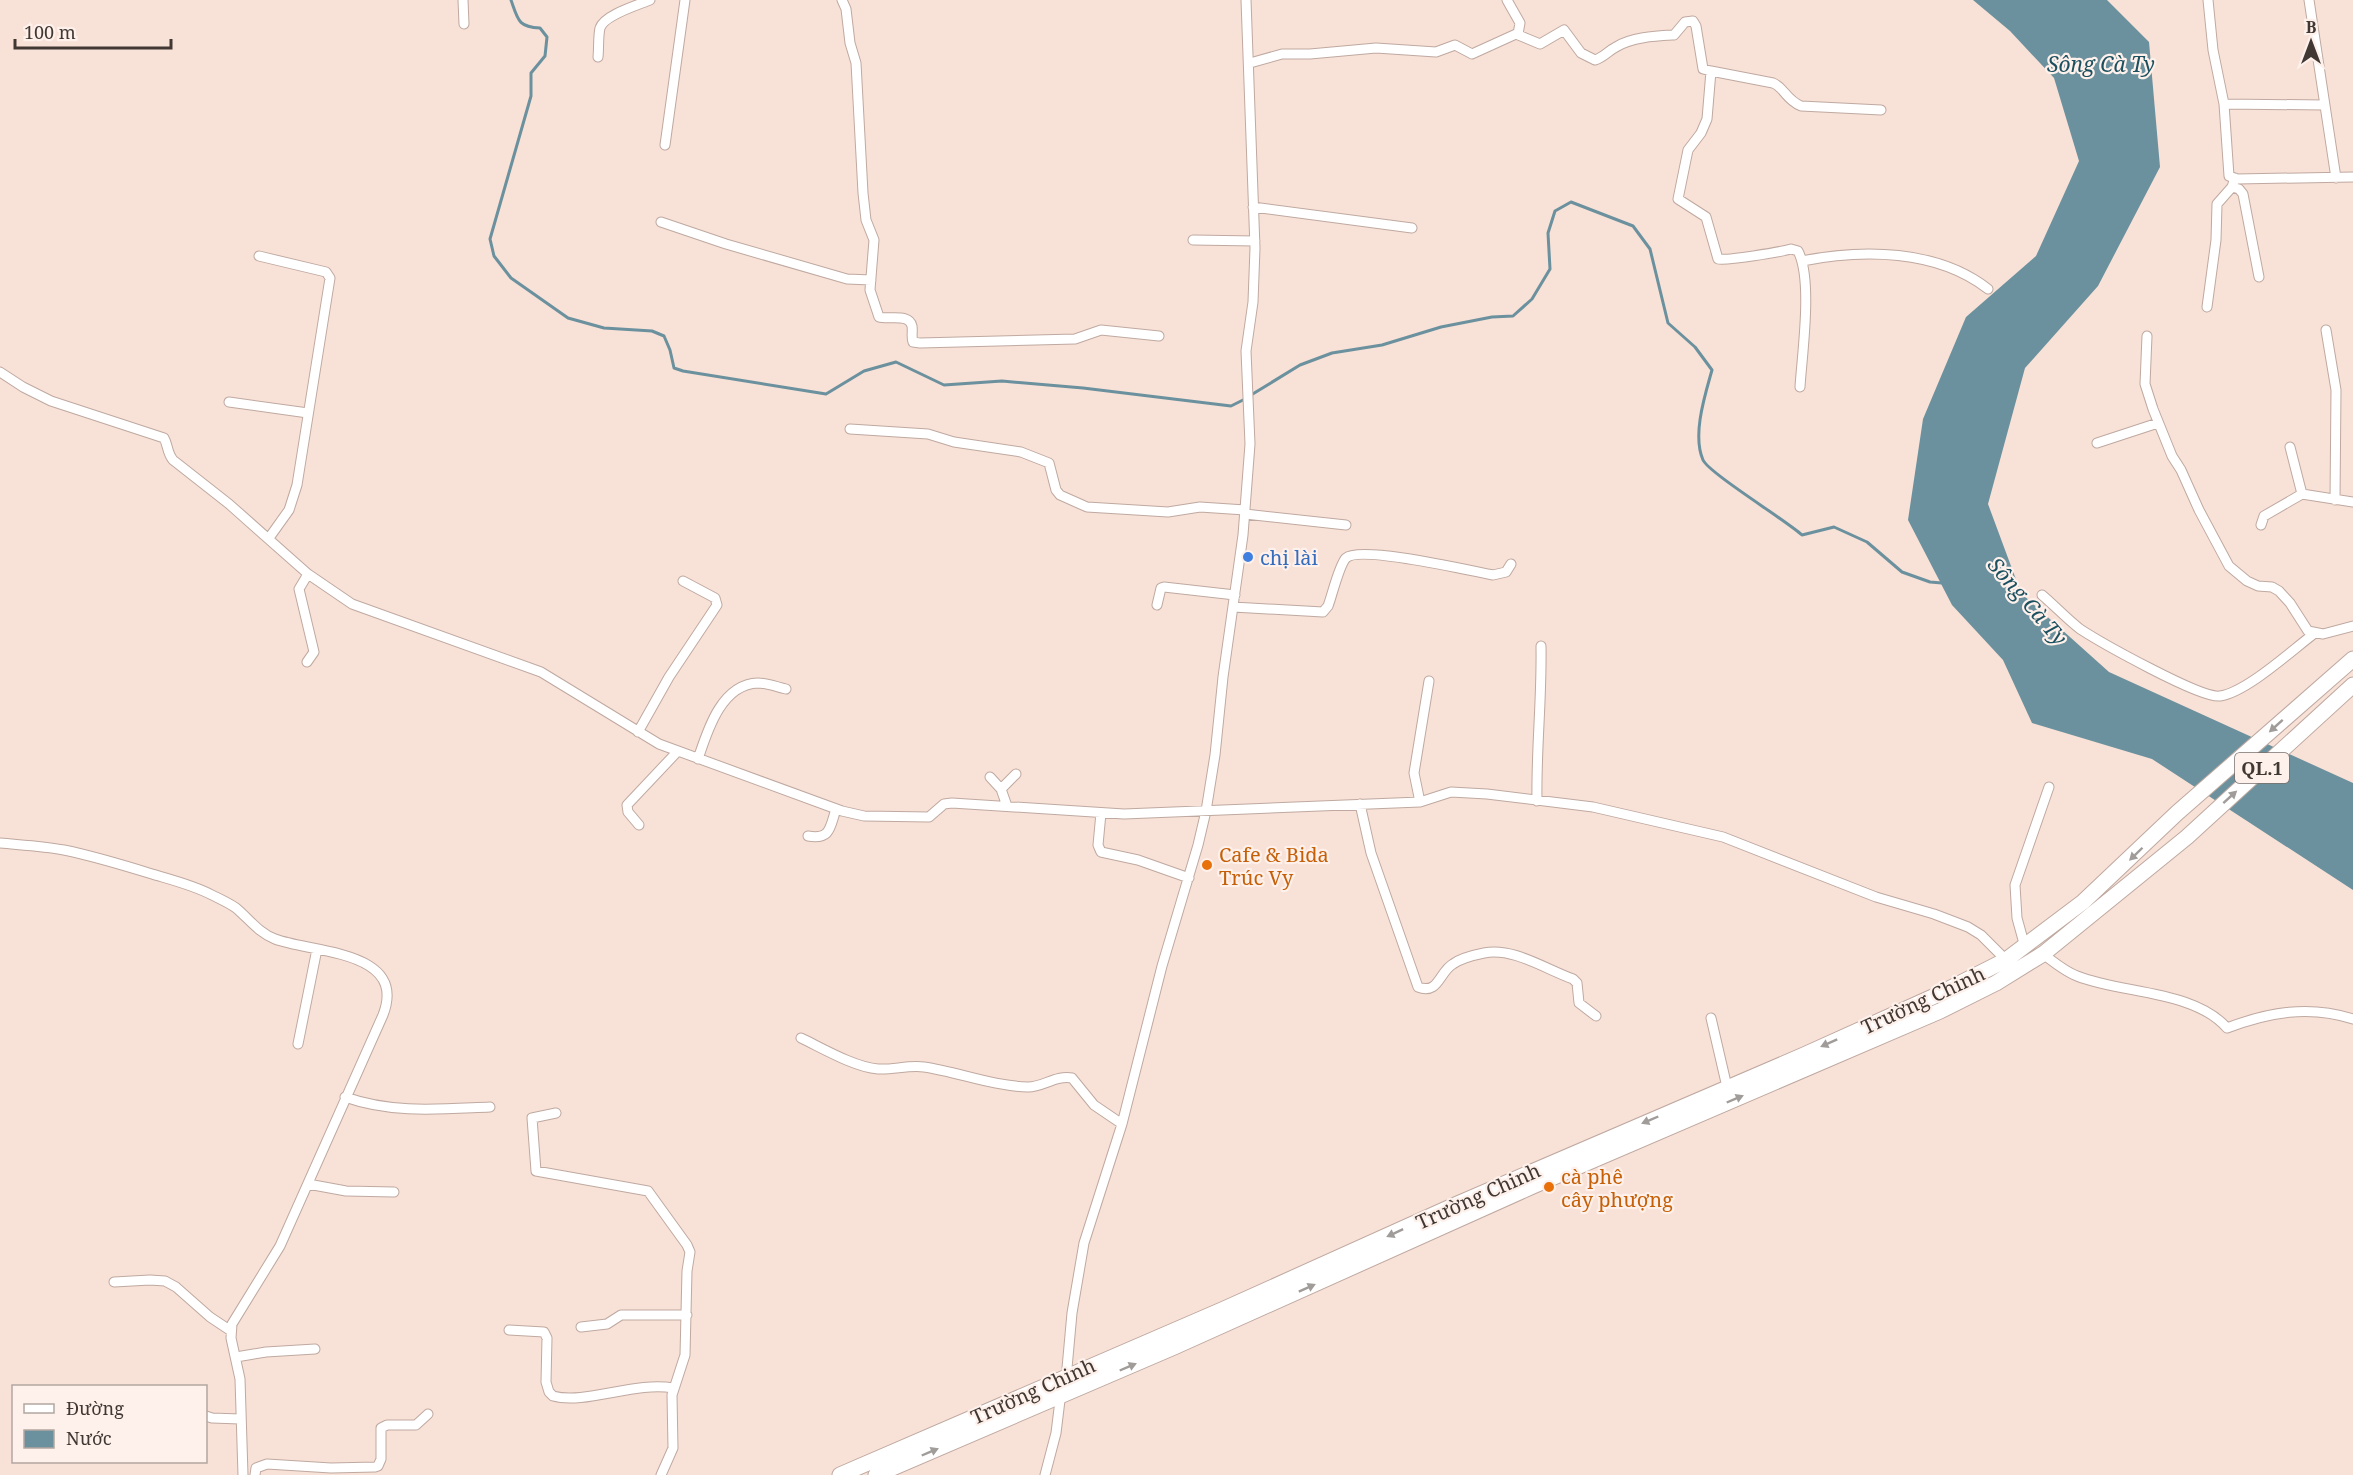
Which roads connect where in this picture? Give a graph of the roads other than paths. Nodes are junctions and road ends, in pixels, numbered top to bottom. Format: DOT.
graph roads {
  1 [pos="463,0"];
  2 [pos="650,0"];
  3 [pos="685,0"];
  4 [pos="842,0"];
  5 [pos="1246,0"];
  6 [pos="1507,0"];
  7 [pos="2208,0"];
  8 [pos="2309,0"];
  9 [pos="464,24"];
  10 [pos="1518,34"];
  11 [pos="598,57"];
  12 [pos="1250,63"];
  13 [pos="1711,71"];
  14 [pos="2224,104"];
  15 [pos="2324,105"];
  16 [pos="1881,110"];
  17 [pos="665,145"];
  18 [pos="2353,177"];
  19 [pos="2336,178"];
  20 [pos="2234,182"];
  21 [pos="1254,207"];
  22 [pos="661,222"];
  23 [pos="1412,228"];
  24 [pos="1194,240"];
  25 [pos="1255,241"];
  26 [pos="259,256"];
  27 [pos="1802,261"];
  28 [pos="2259,277"];
  29 [pos="871,280"];
  30 [pos="1988,289"];
  31 [pos="2207,307"];
  32 [pos="2326,330"];
  33 [pos="1159,336"];
  34 [pos="2147,336"];
  35 [pos="0,372"];
  36 [pos="1800,387"];
  37 [pos="229,402"];
  38 [pos="308,413"];
  39 [pos="2158,423"];
  40 [pos="850,429"];
  41 [pos="2097,443"];
  42 [pos="2290,447"];
  43 [pos="2302,494"];
  44 [pos="2335,500"];
  45 [pos="2353,502"];
  46 [pos="1245,512"];
  47 [pos="1346,525"];
  48 [pos="2261,525"];
  49 [pos="269,538"];
  50 [pos="1511,564"];
  51 [pos="308,574"];
  52 [pos="683,582"];
  53 [pos="1235,595"];
  54 [pos="2042,595"];
  55 [pos="1157,605"];
  56 [pos="1233,607"];
  57 [pos="2353,626"];
  58 [pos="2315,633"];
  59 [pos="1541,646"];
  60 [pos="2353,659"];
  61 [pos="307,662"];
  62 [pos="1429,681"];
  63 [pos="2353,685"];
  64 [pos="786,690"];
  65 [pos="638,732"];
  66 [pos="677,752"];
  67 [pos="698,759"];
  68 [pos="1016,774"];
  69 [pos="990,777"];
  70 [pos="2049,787"];
  71 [pos="1001,789"];
  72 [pos="1537,801"];
  73 [pos="1420,802"];
  74 [pos="1360,804"];
  75 [pos="1007,806"];
  76 [pos="836,808"];
  77 [pos="1206,812"];
  78 [pos="1101,813"];
  79 [pos="639,825"];
  80 [pos="808,836"];
  81 [pos="0,843"];
  82 [pos="1189,878"];
  83 [pos="2025,947"];
  84 [pos="317,948"];
  85 [pos="2043,954"];
  86 [pos="2006,960"];
  87 [pos="1596,1016"];
  88 [pos="1711,1018"];
  89 [pos="2353,1019"];
  90 [pos="801,1038"];
  91 [pos="298,1044"];
  92 [pos="1726,1088"];
  93 [pos="345,1097"];
  94 [pos="490,1107"];
  95 [pos="556,1113"];
  96 [pos="1122,1124"];
  97 [pos="308,1184"];
  98 [pos="394,1192"];
  99 [pos="114,1282"];
  100 [pos="687,1314"];
  101 [pos="581,1327"];
  102 [pos="509,1330"];
  103 [pos="231,1331"];
  104 [pos="315,1349"];
  105 [pos="236,1357"];
  106 [pos="1067,1376"];
  107 [pos="673,1388"];
  108 [pos="1060,1397"];
  109 [pos="428,1414"];
  110 [pos="207,1416"];
  111 [pos="240,1419"];
  112 [pos="243,1475"];
  113 [pos="255,1475"];
  114 [pos="661,1475"];
  115 [pos="840,1475"];
  116 [pos="876,1475"];
  117 [pos="1045,1475"];
  1 -- 9 [label="street"];
  2 -- 11 [label="street"];
  3 -- 17 [label="street"];
  4 -- 29 [label="street"];
  5 -- 12 [label="street"];
  6 -- 10 [label="street"];
  7 -- 14 [label="street"];
  8 -- 15 [label="street"];
  10 -- 12 [label="street"];
  10 -- 13 [label="street"];
  12 -- 21 [label="street"];
  13 -- 16 [label="street"];
  13 -- 27 [label="street"];
  14 -- 15 [label="street"];
  14 -- 20 [label="street"];
  15 -- 19 [label="street"];
  18 -- 19 [label="street"];
  19 -- 20 [label="street"];
  20 -- 28 [label="street"];
  20 -- 31 [label="street"];
  21 -- 23 [label="street"];
  21 -- 25 [label="street"];
  22 -- 29 [label="street"];
  24 -- 25 [label="street"];
  25 -- 46 [label="street"];
  26 -- 38 [label="street"];
  27 -- 30 [label="street"];
  27 -- 36 [label="street"];
  29 -- 33 [label="street"];
  32 -- 44 [label="street"];
  34 -- 39 [label="street"];
  35 -- 49 [label="street"];
  37 -- 38 [label="street"];
  38 -- 49 [label="street"];
  39 -- 41 [label="street"];
  39 -- 58 [label="street"];
  40 -- 46 [label="street"];
  42 -- 43 [label="street"];
  43 -- 44 [label="street"];
  43 -- 48 [label="street"];
  44 -- 45 [label="street"];
  46 -- 47 [label="street"];
  46 -- 53 [label="street"];
  49 -- 51 [label="street"];
  50 -- 56 [label="street"];
  51 -- 61 [label="street"];
  51 -- 65 [label="street"];
  52 -- 65 [label="street"];
  53 -- 55 [label="street"];
  53 -- 56 [label="street"];
  54 -- 58 [label="street"];
  56 -- 77 [label="street"];
  57 -- 58 [label="street"];
  59 -- 72 [label="street"];
  60 -- 83 [label="highway, Trường Chinh / QL.1, one-way"];
  62 -- 73 [label="street"];
  85 -- 63 [label="highway, Trường Chinh / QL.1, one-way"];
  64 -- 67 [label="street"];
  65 -- 66 [label="street"];
  66 -- 67 [label="street"];
  66 -- 79 [label="street"];
  67 -- 76 [label="street"];
  68 -- 71 [label="street"];
  69 -- 71 [label="street"];
  70 -- 83 [label="street"];
  71 -- 75 [label="street"];
  72 -- 73 [label="street"];
  72 -- 86 [label="street"];
  73 -- 74 [label="street"];
  74 -- 77 [label="street"];
  74 -- 87 [label="street"];
  75 -- 76 [label="street"];
  75 -- 78 [label="street"];
  76 -- 80 [label="street"];
  77 -- 78 [label="street"];
  77 -- 82 [label="street"];
  78 -- 82 [label="street"];
  81 -- 84 [label="street"];
  82 -- 96 [label="street"];
  83 -- 86 [label="highway, Trường Chinh / QL.1"];
  84 -- 91 [label="street"];
  84 -- 93 [label="street"];
  85 -- 89 [label="street"];
  108 -- 85 [label="highway, Trường Chinh / QL.1, one-way"];
  86 -- 92 [label="highway, Trường Chinh / QL.1, one-way"];
  88 -- 92 [label="street"];
  90 -- 96 [label="street"];
  92 -- 106 [label="highway, Trường Chinh / QL.1, one-way"];
  93 -- 94 [label="street"];
  93 -- 97 [label="street"];
  95 -- 100 [label="street"];
  96 -- 106 [label="street"];
  97 -- 98 [label="street"];
  97 -- 103 [label="street"];
  99 -- 103 [label="street"];
  100 -- 101 [label="street"];
  100 -- 107 [label="street"];
  102 -- 107 [label="street"];
  103 -- 105 [label="street"];
  104 -- 105 [label="street"];
  105 -- 111 [label="street"];
  106 -- 108 [label="street"];
  106 -- 115 [label="highway, Trường Chinh / QL.1"];
  107 -- 114 [label="street"];
  116 -- 108 [label="highway, Trường Chinh / QL.1, one-way"];
  108 -- 117 [label="street"];
  109 -- 113 [label="street"];
  110 -- 111 [label="street"];
  111 -- 112 [label="street"];
}
